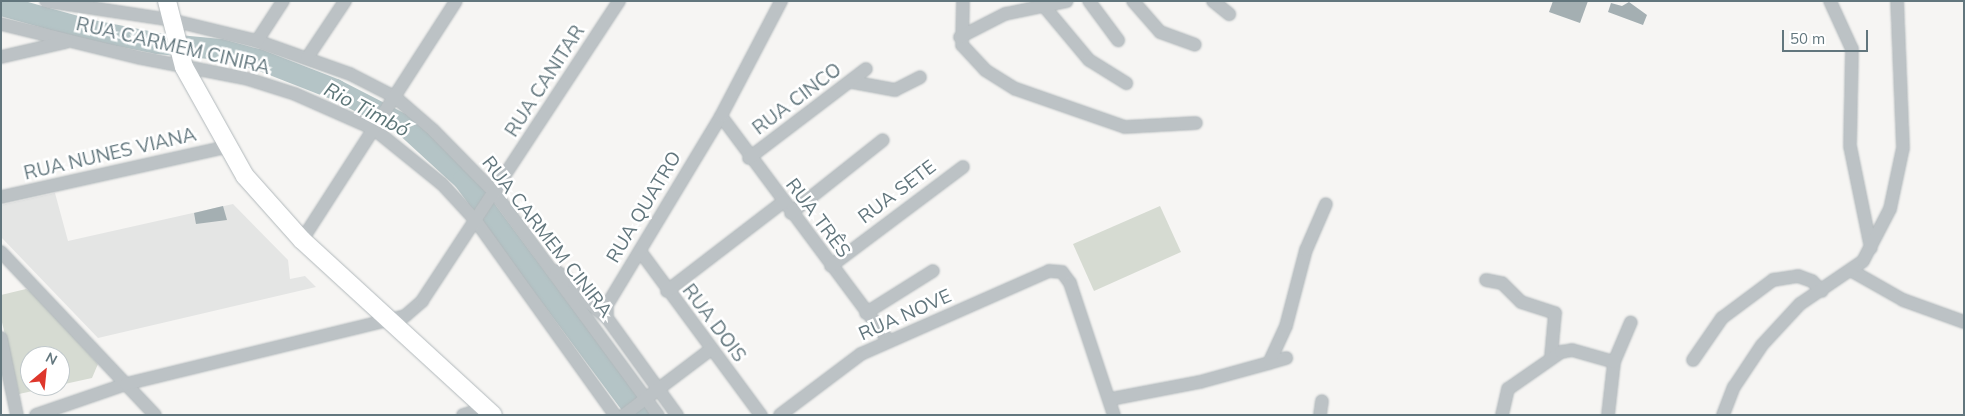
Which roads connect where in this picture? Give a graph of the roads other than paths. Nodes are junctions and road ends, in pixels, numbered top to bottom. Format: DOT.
graph roads {
  1 [pos="46,1"];
  2 [pos="167,1"];
  3 [pos="283,1"];
  4 [pos="346,1"];
  5 [pos="455,1"];
  6 [pos="619,1"];
  7 [pos="781,1"];
  8 [pos="963,1"];
  9 [pos="1009,1"];
  10 [pos="1067,1"];
  11 [pos="1089,1"];
  12 [pos="1132,1"];
  13 [pos="1213,1"];
  14 [pos="1830,1"];
  15 [pos="1897,1"];
  16 [pos="1043,5"];
  17 [pos="1005,14"];
  18 [pos="1229,14"];
  19 [pos="1,24"];
  20 [pos="172,25"];
  21 [pos="960,37"];
  22 [pos="1118,40"];
  23 [pos="257,41"];
  24 [pos="68,42"];
  25 [pos="1195,45"];
  26 [pos="1,57"];
  27 [pos="307,58"];
  28 [pos="182,62"];
  29 [pos="866,69"];
  30 [pos="920,77"];
  31 [pos="852,82"];
  32 [pos="1126,82"];
  33 [pos="393,101"];
  34 [pos="721,116"];
  35 [pos="1196,123"];
  36 [pos="376,126"];
  37 [pos="883,140"];
  38 [pos="226,147"];
  39 [pos="749,158"];
  40 [pos="963,167"];
  41 [pos="492,196"];
  42 [pos="1,197"];
  43 [pos="1326,204"];
  44 [pos="787,207"];
  45 [pos="477,218"];
  46 [pos="302,240"];
  47 [pos="1871,248"];
  48 [pos="640,251"];
  49 [pos="1,252"];
  50 [pos="830,266"];
  51 [pos="552,268"];
  52 [pos="933,271"];
  53 [pos="1852,271"];
  54 [pos="1486,280"];
  55 [pos="667,291"];
  56 [pos="1822,291"];
  57 [pos="866,313"];
  58 [pos="607,318"];
  59 [pos="393,322"];
  60 [pos="1631,322"];
  61 [pos="1964,322"];
  62 [pos="1,338"];
  63 [pos="888,341"];
  64 [pos="710,350"];
  65 [pos="1551,357"];
  66 [pos="1286,358"];
  67 [pos="3,359"];
  68 [pos="1693,360"];
  69 [pos="1614,362"];
  70 [pos="1269,363"];
  71 [pos="126,384"];
  72 [pos="658,389"];
  73 [pos="1111,399"];
  74 [pos="645,400"];
  75 [pos="1322,400"];
  76 [pos="490,412"];
  77 [pos="17,415"];
  78 [pos="36,415"];
  79 [pos="155,415"];
  80 [pos="463,415"];
  81 [pos="616,415"];
  82 [pos="624,415"];
  83 [pos="658,415"];
  84 [pos="677,415"];
  85 [pos="760,415"];
  86 [pos="780,415"];
  87 [pos="1114,415"];
  88 [pos="1320,415"];
  89 [pos="1502,415"];
  90 [pos="1608,415"];
  91 [pos="1723,415"];
  1 -- 20 [label="street, RUA CARMEM CINIRA"];
  2 -- 20 [label="main road"];
  3 -- 23 [label="street"];
  4 -- 27 [label="street"];
  5 -- 33 [label="street"];
  6 -- 41 [label="street, RUA CANITAR"];
  7 -- 34 [label="street, RUA QUATRO"];
  8 -- 21 [label="street"];
  9 -- 17 [label="street"];
  10 -- 16 [label="street"];
  11 -- 22 [label="street"];
  12 -- 25 [label="street"];
  13 -- 18 [label="street"];
  14 -- 47 [label="street"];
  15 -- 47 [label="street"];
  16 -- 17 [label="street"];
  16 -- 32 [label="street"];
  17 -- 21 [label="street"];
  19 -- 24 [label="street, RUA CARMEM CINIRA"];
  20 -- 23 [label="street, RUA CARMEM CINIRA"];
  20 -- 28 [label="main road"];
  21 -- 35 [label="street"];
  23 -- 27 [label="street, RUA CARMEM CINIRA"];
  24 -- 26 [label="street"];
  24 -- 28 [label="street, RUA CARMEM CINIRA"];
  27 -- 33 [label="street, RUA CARMEM CINIRA"];
  28 -- 36 [label="street, RUA CARMEM CINIRA"];
  28 -- 38 [label="main road"];
  29 -- 31 [label="street, RUA CINCO"];
  30 -- 31 [label="street"];
  31 -- 39 [label="street, RUA CINCO"];
  33 -- 36 [label="street"];
  33 -- 41 [label="street, RUA CARMEM CINIRA"];
  34 -- 39 [label="street, RUA TRÊS"];
  34 -- 48 [label="street, RUA QUATRO"];
  36 -- 45 [label="street, RUA CARMEM CINIRA"];
  36 -- 46 [label="street"];
  37 -- 44 [label="street"];
  38 -- 42 [label="street, RUA NUNES VIANA"];
  38 -- 46 [label="main road"];
  39 -- 44 [label="street, RUA TRÊS"];
  40 -- 50 [label="street, RUA SETE"];
  41 -- 45 [label="street, RUA CANITAR"];
  41 -- 51 [label="street, RUA CARMEM CINIRA"];
  43 -- 70 [label="street"];
  44 -- 50 [label="street, RUA TRÊS"];
  44 -- 55 [label="street"];
  45 -- 59 [label="street, RUA CANITAR"];
  45 -- 81 [label="street, RUA CARMEM CINIRA"];
  46 -- 59 [label="main road"];
  47 -- 53 [label="street"];
  48 -- 55 [label="street, RUA DOIS"];
  48 -- 58 [label="street, RUA QUATRO"];
  49 -- 71 [label="street"];
  50 -- 57 [label="street, RUA TRÊS"];
  51 -- 58 [label="street"];
  51 -- 74 [label="street, RUA CARMEM CINIRA"];
  52 -- 57 [label="street"];
  53 -- 56 [label="street"];
  53 -- 61 [label="street"];
  54 -- 65 [label="street"];
  55 -- 64 [label="street, RUA DOIS"];
  56 -- 68 [label="street"];
  56 -- 91 [label="street"];
  57 -- 63 [label="street, RUA TRÊS"];
  58 -- 72 [label="street"];
  59 -- 71 [label="street"];
  59 -- 76 [label="main road"];
  60 -- 69 [label="street"];
  62 -- 67 [label="street"];
  63 -- 73 [label="street, RUA NOVE"];
  63 -- 86 [label="street, RUA NOVE"];
  64 -- 72 [label="street"];
  64 -- 85 [label="street, RUA DOIS"];
  65 -- 69 [label="street"];
  65 -- 89 [label="street"];
  66 -- 70 [label="street"];
  67 -- 77 [label="street"];
  69 -- 90 [label="street"];
  70 -- 73 [label="street"];
  71 -- 78 [label="street"];
  71 -- 79 [label="street"];
  72 -- 74 [label="street"];
  72 -- 84 [label="street"];
  73 -- 87 [label="street"];
  74 -- 82 [label="street"];
  74 -- 83 [label="street, RUA CARMEM CINIRA"];
  75 -- 88 [label="street"];
  76 -- 80 [label="street"];
}
